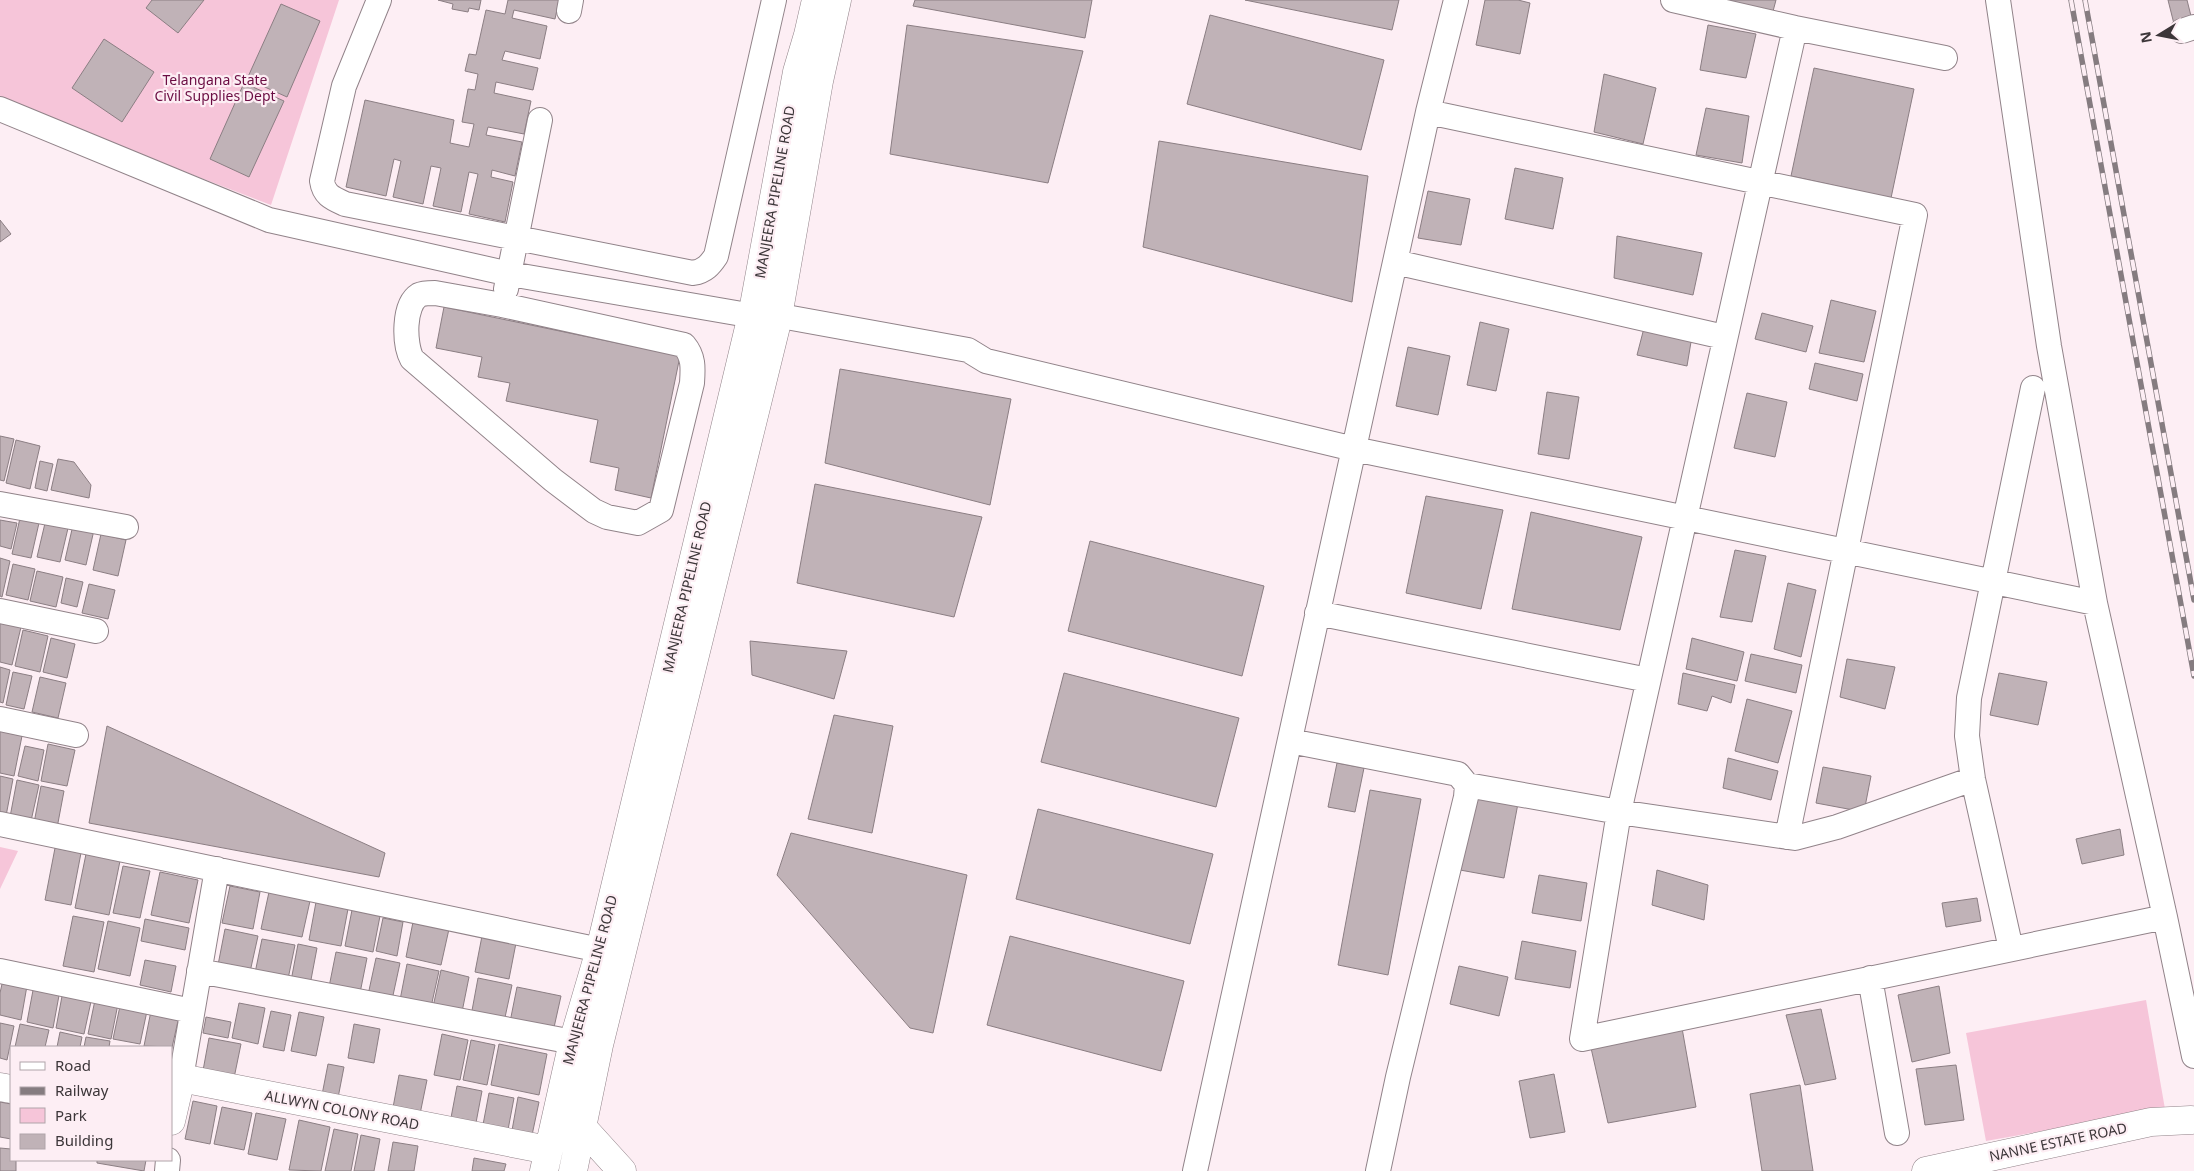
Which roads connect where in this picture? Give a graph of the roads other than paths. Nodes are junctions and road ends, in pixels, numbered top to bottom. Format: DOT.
graph roads {
  1 [pos="379,0"];
  2 [pos="774,0"];
  3 [pos="816,0"];
  4 [pos="837,0"];
  5 [pos="1456,0"];
  6 [pos="1673,0"];
  7 [pos="1998,0"];
  8 [pos="1795,28"];
  9 [pos="819,38"];
  10 [pos="1945,58"];
  11 [pos="0,109"];
  12 [pos="1428,112"];
  13 [pos="540,120"];
  14 [pos="1760,182"];
  15 [pos="517,237"];
  16 [pos="1395,262"];
  17 [pos="510,274"];
  18 [pos="502,305"];
  19 [pos="759,319"];
  20 [pos="1724,337"];
  21 [pos="2033,388"];
  22 [pos="1354,449"];
  23 [pos="0,504"];
  24 [pos="1683,518"];
  25 [pos="126,528"];
  26 [pos="1845,552"];
  27 [pos="1994,583"];
  28 [pos="2095,604"];
  29 [pos="0,611"];
  30 [pos="1318,613"];
  31 [pos="96,631"];
  32 [pos="1648,680"];
  33 [pos="0,719"];
  34 [pos="76,735"];
  35 [pos="1290,741"];
  36 [pos="1973,779"];
  37 [pos="1466,785"];
  38 [pos="1619,812"];
  39 [pos="0,824"];
  40 [pos="640,835"];
  41 [pos="1787,837"];
  42 [pos="217,869"];
  43 [pos="2165,917"];
  44 [pos="2011,949"];
  45 [pos="600,950"];
  46 [pos="0,971"];
  47 [pos="199,971"];
  48 [pos="1870,978"];
  49 [pos="192,1012"];
  50 [pos="573,1042"];
  51 [pos="2194,1056"];
  52 [pos="181,1078"];
  53 [pos="2193,1119"];
  54 [pos="172,1125"];
  55 [pos="583,1128"];
  56 [pos="1897,1133"];
  57 [pos="546,1161"];
  58 [pos="573,1171"];
  59 [pos="622,1171"];
  60 [pos="1195,1171"];
  61 [pos="1378,1171"];
  62 [pos="1926,1171"];
  63 [pos="2008,1171"];
  1 -- 15 [label="street"];
  2 -- 15 [label="street"];
  3 -- 9 [label="main road, MANJEERA PIPELINE ROAD"];
  4 -- 9 [label="main road, MANJEERA PIPELINE ROAD"];
  5 -- 12 [label="street"];
  6 -- 8 [label="street"];
  7 -- 28 [label="street"];
  8 -- 10 [label="street"];
  8 -- 14 [label="street"];
  9 -- 19 [label="main road, MANJEERA PIPELINE ROAD"];
  11 -- 17 [label="street"];
  12 -- 14 [label="street"];
  12 -- 16 [label="street"];
  13 -- 15 [label="street"];
  14 -- 20 [label="street"];
  14 -- 26 [label="street"];
  15 -- 17 [label="street"];
  16 -- 20 [label="street"];
  16 -- 22 [label="street"];
  17 -- 18 [label="street"];
  17 -- 19 [label="street"];
  18 -- 18 [label="street"];
  19 -- 22 [label="street"];
  19 -- 40 [label="main road, MANJEERA PIPELINE ROAD"];
  20 -- 24 [label="street"];
  21 -- 27 [label="street"];
  22 -- 24 [label="street"];
  22 -- 30 [label="street"];
  23 -- 25 [label="street"];
  24 -- 26 [label="street"];
  24 -- 32 [label="street"];
  26 -- 27 [label="street"];
  26 -- 41 [label="street"];
  27 -- 28 [label="street"];
  27 -- 36 [label="street"];
  28 -- 43 [label="street"];
  29 -- 31 [label="street"];
  30 -- 32 [label="street"];
  30 -- 35 [label="street"];
  32 -- 38 [label="street"];
  33 -- 34 [label="street"];
  35 -- 37 [label="street"];
  35 -- 60 [label="street"];
  36 -- 41 [label="street"];
  36 -- 44 [label="street"];
  37 -- 38 [label="street"];
  37 -- 61 [label="street"];
  38 -- 41 [label="street"];
  38 -- 48 [label="street"];
  39 -- 42 [label="street"];
  40 -- 45 [label="main road, MANJEERA PIPELINE ROAD"];
  40 -- 55 [label="main road, MANJEERA PIPELINE ROAD"];
  42 -- 45 [label="street"];
  42 -- 47 [label="street"];
  43 -- 44 [label="street"];
  43 -- 51 [label="street"];
  44 -- 48 [label="street"];
  45 -- 50 [label="main road, MANJEERA PIPELINE ROAD"];
  46 -- 49 [label="street"];
  47 -- 49 [label="street"];
  47 -- 50 [label="street"];
  48 -- 56 [label="street"];
  49 -- 52 [label="street"];
  50 -- 57 [label="main road, MANJEERA PIPELINE ROAD"];
  52 -- 54 [label="main road"];
  52 -- 57 [label="main road, ALLWYN COLONY ROAD"];
  53 -- 62 [label="main road, NANNE ESTATE ROAD"];
  53 -- 63 [label="main road, NANNE ESTATE ROAD"];
  55 -- 58 [label="main road, MANJEERA PIPELINE ROAD"];
  55 -- 59 [label="main road"];
}
